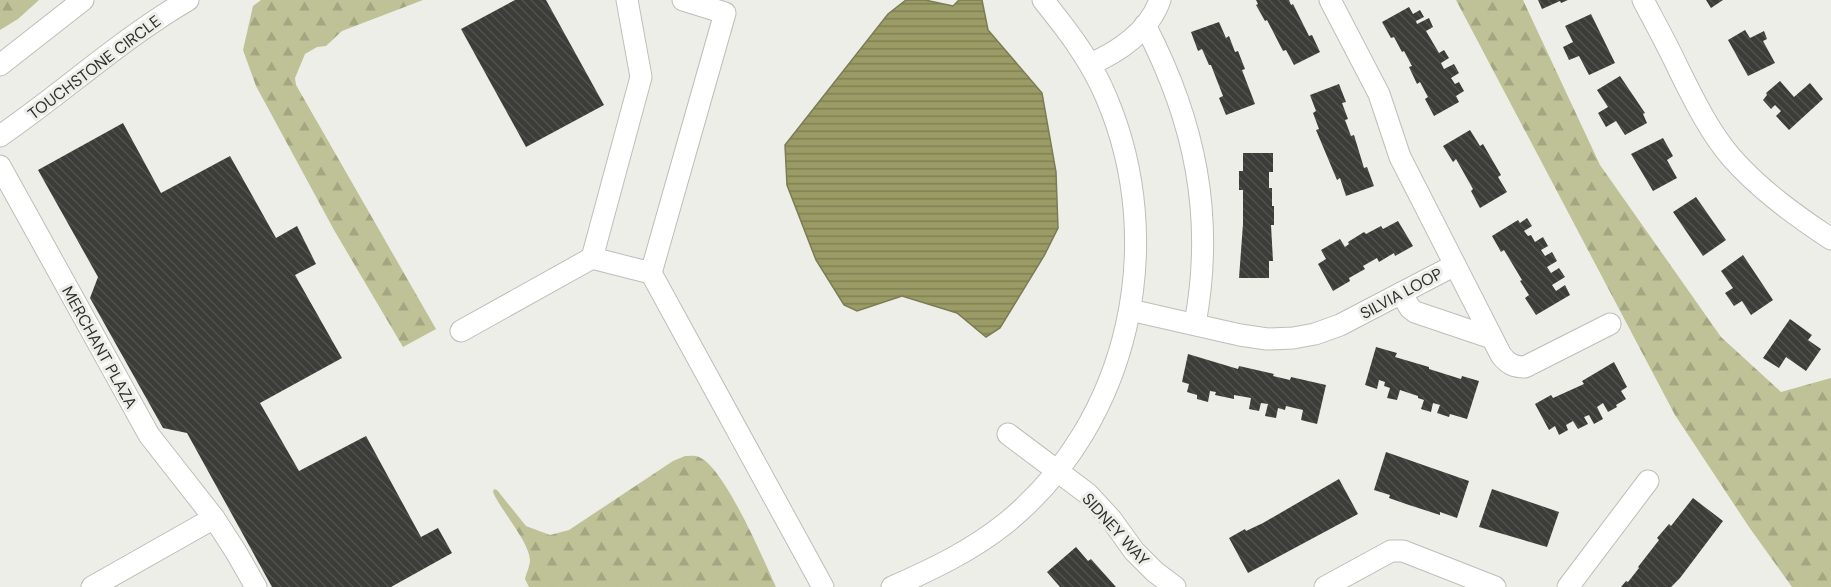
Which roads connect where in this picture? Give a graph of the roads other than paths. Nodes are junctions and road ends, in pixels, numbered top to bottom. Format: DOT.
graph roads {
  1 [pos="83,0"];
  2 [pos="188,0"];
  3 [pos="627,0"];
  4 [pos="683,0"];
  5 [pos="1043,0"];
  6 [pos="1160,0"];
  7 [pos="1330,0"];
  8 [pos="1643,0"];
  9 [pos="1145,25"];
  10 [pos="1090,64"];
  11 [pos="0,65"];
  12 [pos="0,136"];
  13 [pos="0,166"];
  14 [pos="1831,239"];
  15 [pos="592,258"];
  16 [pos="1455,265"];
  17 [pos="651,273"];
  18 [pos="1401,293"];
  19 [pos="1131,310"];
  20 [pos="1195,324"];
  21 [pos="1610,324"];
  22 [pos="461,331"];
  23 [pos="1492,338"];
  24 [pos="1008,434"];
  25 [pos="1057,471"];
  26 [pos="1648,481"];
  27 [pos="214,518"];
  28 [pos="92,587"];
  29 [pos="256,587"];
  30 [pos="823,587"];
  31 [pos="892,587"];
  32 [pos="1175,587"];
  33 [pos="1325,587"];
  34 [pos="1495,587"];
  35 [pos="1568,587"];
  1 -- 11 [label="street"];
  2 -- 12 [label="street, TOUCHSTONE CIRCLE"];
  3 -- 15 [label="street"];
  4 -- 17 [label="street"];
  5 -- 10 [label="street"];
  6 -- 9 [label="street"];
  7 -- 16 [label="street, SILVIA LOOP"];
  8 -- 14 [label="street"];
  9 -- 10 [label="street"];
  9 -- 20 [label="street"];
  10 -- 19 [label="street"];
  13 -- 27 [label="street, MERCHANT PLAZA"];
  15 -- 17 [label="street"];
  15 -- 22 [label="street"];
  16 -- 18 [label="street, SILVIA LOOP"];
  16 -- 23 [label="street"];
  17 -- 30 [label="street"];
  18 -- 20 [label="street, SILVIA LOOP"];
  18 -- 23 [label="street"];
  19 -- 20 [label="street, SILVIA LOOP"];
  19 -- 25 [label="street"];
  21 -- 23 [label="street"];
  24 -- 25 [label="street, SIDNEY WAY"];
  25 -- 31 [label="street"];
  25 -- 32 [label="street, SIDNEY WAY"];
  26 -- 35 [label="street"];
  27 -- 28 [label="street"];
  27 -- 29 [label="street, MERCHANT PLAZA"];
  33 -- 34 [label="street"];
}
